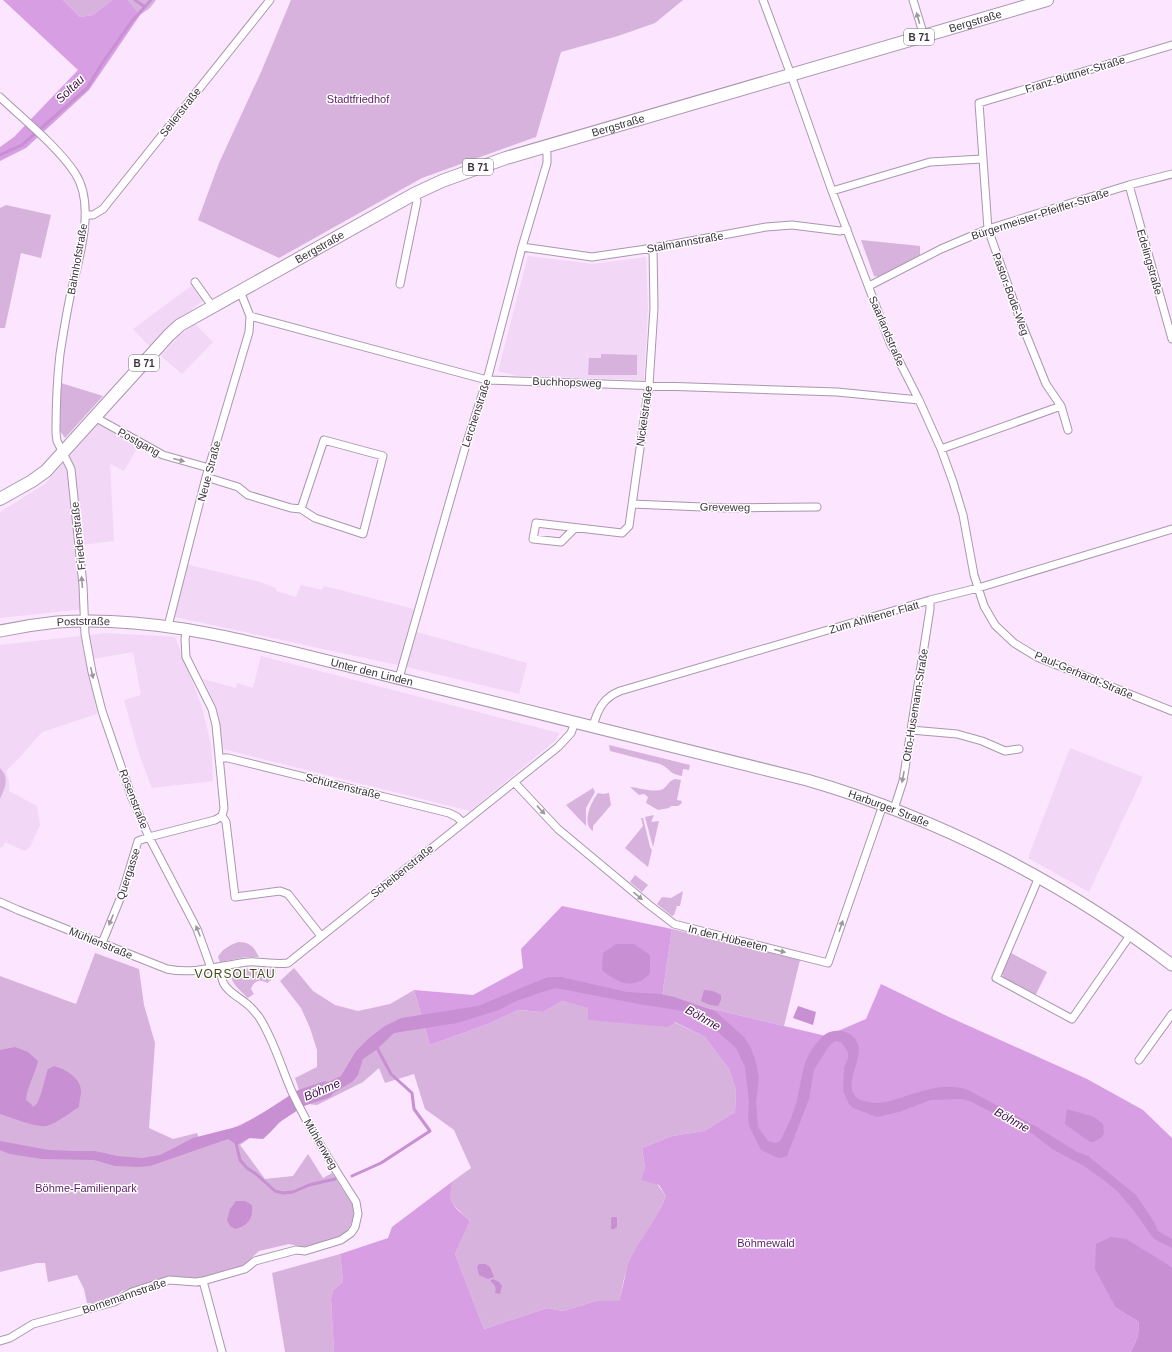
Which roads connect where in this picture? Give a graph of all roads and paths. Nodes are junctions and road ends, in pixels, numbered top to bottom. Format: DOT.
graph roads {
  1 [pos="270,0"];
  2 [pos="763,0"];
  3 [pos="913,0"];
  4 [pos="1048,0"];
  5 [pos="924,36"];
  6 [pos="1172,45"];
  7 [pos="791,75"];
  8 [pos="0,97"];
  9 [pos="979,103"];
  10 [pos="545,147"];
  11 [pos="982,159"];
  12 [pos="1172,174"];
  13 [pos="1129,185"];
  14 [pos="832,191"];
  15 [pos="414,194"];
  16 [pos="85,215"];
  17 [pos="847,229"];
  18 [pos="988,229"];
  19 [pos="522,247"];
  20 [pos="653,248"];
  21 [pos="195,282"];
  22 [pos="400,284"];
  23 [pos="868,286"];
  24 [pos="240,291"];
  25 [pos="212,306"];
  26 [pos="250,316"];
  27 [pos="1172,339"];
  28 [pos="487,380"];
  29 [pos="649,385"];
  30 [pos="919,400"];
  31 [pos="1061,406"];
  32 [pos="96,416"];
  33 [pos="1068,430"];
  34 [pos="941,449"];
  35 [pos="63,452"];
  36 [pos="209,468"];
  37 [pos="206,477"];
  38 [pos="0,499"];
  39 [pos="632,504"];
  40 [pos="817,507"];
  41 [pos="301,509"];
  42 [pos="575,528"];
  43 [pos="1172,529"];
  44 [pos="978,588"];
  45 [pos="930,600"];
  46 [pos="84,621"];
  47 [pos="168,626"];
  48 [pos="187,629"];
  49 [pos="0,631"];
  50 [pos="399,678"];
  51 [pos="1172,712"];
  52 [pos="575,722"];
  53 [pos="593,726"];
  54 [pos="911,730"];
  55 [pos="1019,749"];
  56 [pos="219,758"];
  57 [pos="514,782"];
  58 [pos="883,805"];
  59 [pos="894,810"];
  60 [pos="222,816"];
  61 [pos="463,823"];
  62 [pos="149,837"];
  63 [pos="1039,877"];
  64 [pos="0,902"];
  65 [pos="1131,934"];
  66 [pos="321,936"];
  67 [pos="102,943"];
  68 [pos="1172,965"];
  69 [pos="220,967"];
  70 [pos="208,969"];
  71 [pos="1172,1014"];
  72 [pos="1139,1060"];
  73 [pos="342,1240"];
  74 [pos="203,1282"];
  75 [pos="0,1341"];
  76 [pos="222,1352"];
  1 -- 16 [label="street, Seilerstraße"];
  2 -- 7 [label="street, Saarlandstraße"];
  5 -- 3 [label="street, one-way"];
  4 -- 5 [label="main road, Bergstraße / B 71"];
  5 -- 7 [label="main road, Bergstraße / B 71"];
  6 -- 9 [label="street, Franz-Büttner-Straße"];
  7 -- 10 [label="main road, Bergstraße / B 71"];
  7 -- 14 [label="street, Saarlandstraße"];
  8 -- 16 [label="street, Bahnhofstraße"];
  9 -- 11 [label="street, Pastor-Bode-Weg"];
  10 -- 15 [label="main road, Bergstraße / B 71"];
  10 -- 19 [label="street, Lerchenstraße"];
  11 -- 14 [label="street"];
  11 -- 18 [label="street, Pastor-Bode-Weg"];
  12 -- 13 [label="street, Bürgermeister-Pfeiffer-Straße"];
  13 -- 18 [label="street, Bürgermeister-Pfeiffer-Straße"];
  13 -- 27 [label="street, Edelingstraße"];
  14 -- 17 [label="street, Saarlandstraße"];
  15 -- 22 [label="street"];
  15 -- 24 [label="main road, Bergstraße / B 71"];
  16 -- 35 [label="street, Bahnhofstraße"];
  17 -- 20 [label="street, Stalmannstraße"];
  17 -- 23 [label="street, Saarlandstraße"];
  18 -- 23 [label="street, Bürgermeister-Pfeiffer-Straße"];
  18 -- 31 [label="street, Pastor-Bode-Weg"];
  19 -- 20 [label="street, Stalmannstraße"];
  19 -- 28 [label="street, Lerchenstraße"];
  20 -- 29 [label="street, Nickelstraße"];
  21 -- 25 [label="street"];
  23 -- 30 [label="street, Saarlandstraße"];
  24 -- 25 [label="main road, Bergstraße / B 71"];
  24 -- 26 [label="street"];
  25 -- 32 [label="main road, Bergstraße / B 71"];
  26 -- 28 [label="street, Buchhopsweg"];
  26 -- 36 [label="street, Neue Straße"];
  28 -- 29 [label="street, Buchhopsweg"];
  28 -- 50 [label="street, Lerchenstraße"];
  29 -- 30 [label="street, Buchhopsweg"];
  29 -- 39 [label="street, Nickelstraße"];
  30 -- 34 [label="street, Saarlandstraße"];
  31 -- 33 [label="street, Pastor-Bode-Weg"];
  31 -- 34 [label="street"];
  32 -- 35 [label="main road, Bergstraße / B 71"];
  32 -- 36 [label="street, Postgang, one-way"];
  34 -- 44 [label="street, Saarlandstraße"];
  35 -- 38 [label="main road, B 71"];
  46 -- 35 [label="street, Friedenstraße, one-way"];
  36 -- 37 [label="street, Neue Straße"];
  37 -- 41 [label="street"];
  37 -- 47 [label="street, Neue Straße"];
  39 -- 40 [label="street, Greveweg"];
  39 -- 42 [label="street, Nickelstraße"];
  41 -- 41 [label="street"];
  42 -- 42 [label="street, Nickelstraße"];
  43 -- 44 [label="street, Zum Ahlftener Flatt"];
  44 -- 45 [label="street, Zum Ahlftener Flatt"];
  44 -- 51 [label="street, Paul-Gerhardt-Straße"];
  45 -- 53 [label="street, Zum Ahlftener Flatt"];
  45 -- 54 [label="street, Otto-Husemann-Straße"];
  46 -- 47 [label="main road, Poststraße"];
  46 -- 49 [label="main road, Poststraße"];
  46 -- 62 [label="street, Rosenstraße, one-way"];
  47 -- 48 [label="main road, Unter den Linden"];
  48 -- 50 [label="main road, Unter den Linden"];
  48 -- 56 [label="street"];
  50 -- 52 [label="main road, Unter den Linden"];
  52 -- 53 [label="main road, Harburger Straße"];
  52 -- 57 [label="street, Scheibenstraße"];
  53 -- 58 [label="main road, Harburger Straße"];
  54 -- 55 [label="street"];
  54 -- 59 [label="street, Otto-Husemann-Straße, one-way"];
  56 -- 60 [label="street"];
  56 -- 61 [label="street, Schützenstraße"];
  57 -- 58 [label="street, In den Hübeeten, one-way"];
  57 -- 61 [label="street, Scheibenstraße"];
  58 -- 59 [label="main road, Harburger Straße"];
  59 -- 63 [label="main road, Harburger Straße"];
  60 -- 62 [label="street, Quergasse"];
  60 -- 66 [label="street"];
  61 -- 66 [label="street, Scheibenstraße"];
  62 -- 67 [label="street, Quergasse, one-way"];
  70 -- 62 [label="street, Rosenstraße, one-way"];
  63 -- 65 [label="main road, Harburger Straße"];
  63 -- 65 [label="street"];
  64 -- 67 [label="street, Mühlenstraße"];
  65 -- 68 [label="main road, Harburger Straße"];
  66 -- 69 [label="street, Scheibenstraße"];
  67 -- 70 [label="street, Mühlenstraße"];
  69 -- 70 [label="street, Scheibenstraße"];
  69 -- 73 [label="street, Mühlenweg"];
  71 -- 72 [label="street"];
  73 -- 74 [label="street, Bornemannstraße"];
  74 -- 75 [label="street, Bornemannstraße"];
  74 -- 76 [label="street"];
}
